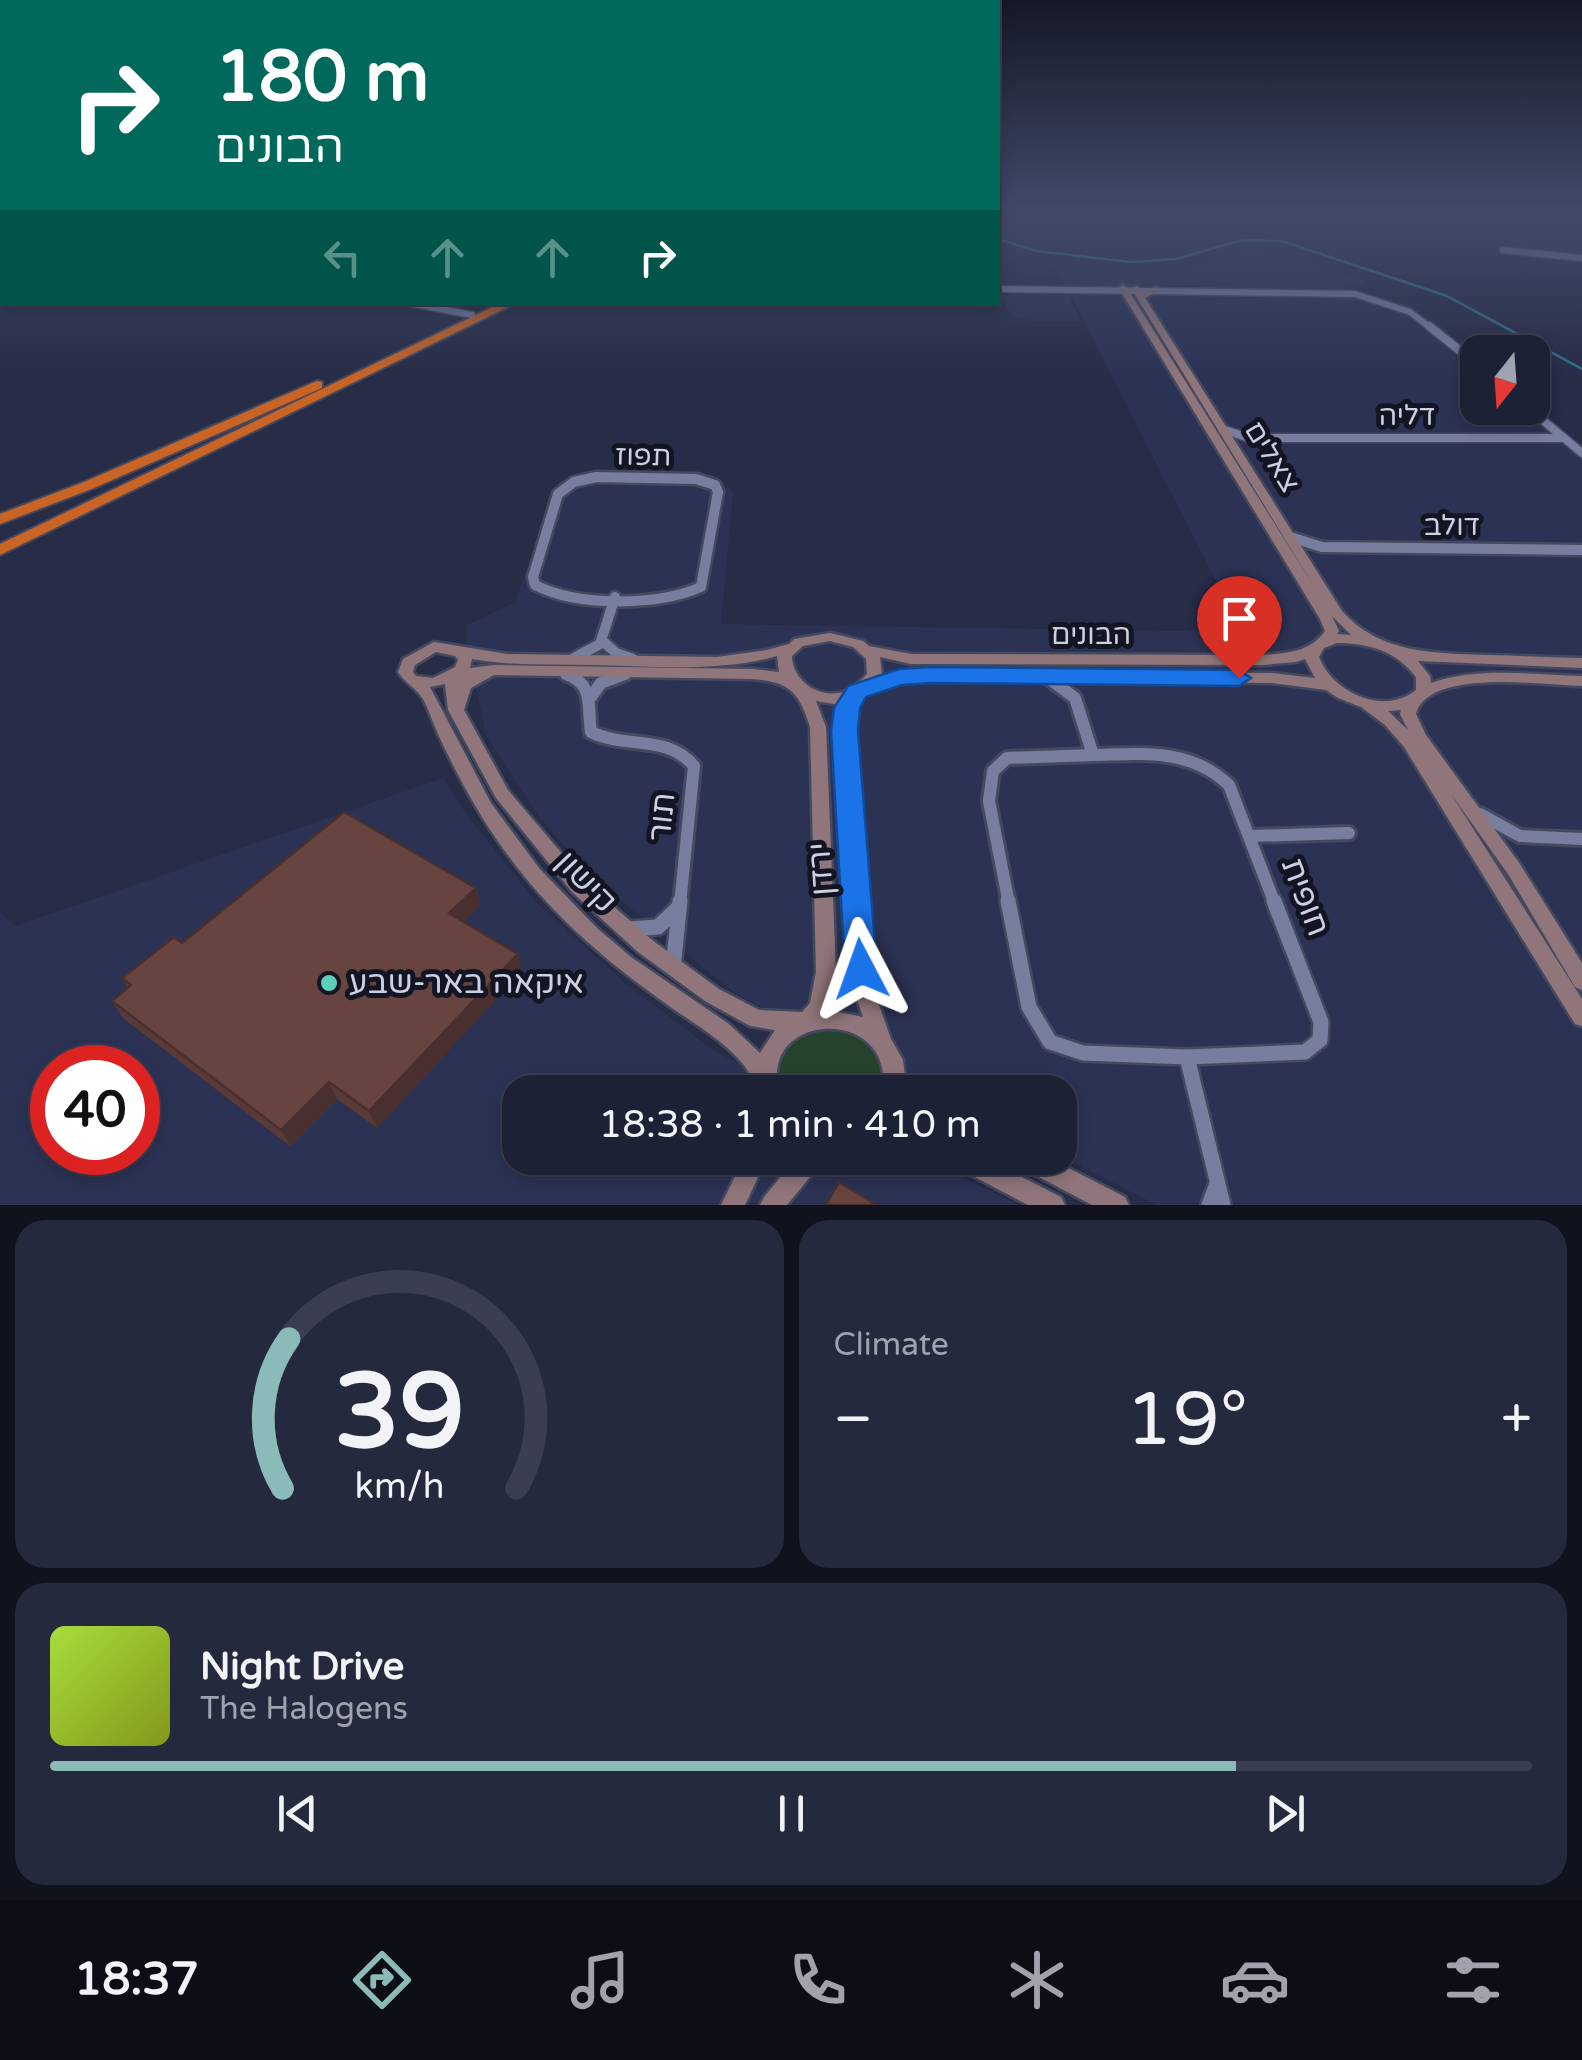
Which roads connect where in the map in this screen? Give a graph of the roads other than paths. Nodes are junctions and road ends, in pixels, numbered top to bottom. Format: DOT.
graph roads {
  1 [pos="1000,289"];
  2 [pos="1156,290"];
  3 [pos="1133,291"];
  4 [pos="420,305"];
  5 [pos="493,305"];
  6 [pos="507,305"];
  7 [pos="472,315"];
  8 [pos="437,332"];
  9 [pos="1460,351"];
  10 [pos="316,398"];
  11 [pos="1548,425"];
  12 [pos="1221,428"];
  13 [pos="1249,438"];
  14 [pos="1564,438"];
  15 [pos="1235,450"];
  16 [pos="1582,453"];
  17 [pos="0,519"];
  18 [pos="1289,536"];
  19 [pos="0,540"];
  20 [pos="1322,548"];
  21 [pos="0,550"];
  22 [pos="1582,550"];
  23 [pos="0,562"];
  24 [pos="1306,563"];
  25 [pos="615,598"];
  26 [pos="1376,642"];
  27 [pos="605,643"];
  28 [pos="1320,645"];
  29 [pos="793,647"];
  30 [pos="866,650"];
  31 [pos="461,652"];
  32 [pos="1399,652"];
  33 [pos="568,660"];
  34 [pos="1582,663"];
  35 [pos="635,667"];
  36 [pos="499,670"];
  37 [pos="555,672"];
  38 [pos="455,676"];
  39 [pos="1044,676"];
  40 [pos="1105,676"];
  41 [pos="1582,681"];
  42 [pos="418,683"];
  43 [pos="1328,685"];
  44 [pos="795,687"];
  45 [pos="859,691"];
  46 [pos="1078,696"];
  47 [pos="1418,697"];
  48 [pos="590,698"];
  49 [pos="1365,703"];
  50 [pos="456,708"];
  51 [pos="1093,755"];
  52 [pos="1472,807"];
  53 [pos="1349,833"];
  54 [pos="1250,836"];
  55 [pos="1536,839"];
  56 [pos="1582,839"];
  57 [pos="1514,868"];
  58 [pos="681,903"];
  59 [pos="624,928"];
  60 [pos="673,968"];
  61 [pos="1582,980"];
  62 [pos="1582,1017"];
  63 [pos="806,1022"];
  64 [pos="882,1041"];
  65 [pos="1187,1057"];
  66 [pos="895,1066"];
  67 [pos="760,1075"];
  68 [pos="768,1075"];
  69 [pos="895,1075"];
  70 [pos="901,1075"];
  71 [pos="748,1175"];
  72 [pos="797,1175"];
  73 [pos="995,1175"];
  74 [pos="1059,1175"];
  75 [pos="1216,1184"];
  76 [pos="733,1205"];
  77 [pos="772,1205"];
  78 [pos="1053,1205"];
  79 [pos="1116,1205"];
  80 [pos="1208,1205"];
  81 [pos="1222,1205"];
  1 -- 3 [label="street"];
  2 -- 3 [label="street"];
  2 -- 9 [label="street"];
  3 -- 12 [label="street, צאלים"];
  3 -- 28 [label="street, צאלים"];
  4 -- 7 [label="street"];
  5 -- 7 [label="highway"];
  6 -- 10 [label="highway"];
  7 -- 8 [label="highway"];
  8 -- 17 [label="highway"];
  8 -- 19 [label="highway"];
  10 -- 21 [label="highway"];
  10 -- 23 [label="highway"];
  11 -- 14 [label="street"];
  12 -- 13 [label="street, דליה"];
  12 -- 15 [label="street, צאלים"];
  13 -- 14 [label="street, דליה"];
  13 -- 15 [label="street"];
  14 -- 16 [label="street"];
  15 -- 18 [label="street, צאלים"];
  18 -- 20 [label="street, דולב"];
  18 -- 24 [label="street, צאלים"];
  20 -- 22 [label="street, דולב"];
  20 -- 24 [label="street"];
  24 -- 26 [label="street, צאלים"];
  25 -- 25 [label="street, תפוז"];
  25 -- 27 [label="street"];
  26 -- 28 [label="street, הבונים"];
  26 -- 32 [label="street"];
  27 -- 33 [label="street"];
  27 -- 35 [label="street"];
  28 -- 30 [label="street, הבונים"];
  28 -- 43 [label="street, צאלים"];
  29 -- 30 [label="street"];
  29 -- 35 [label="street"];
  29 -- 44 [label="street"];
  30 -- 45 [label="street"];
  31 -- 33 [label="street"];
  31 -- 38 [label="street, קישון"];
  31 -- 42 [label="street"];
  32 -- 34 [label="street"];
  32 -- 47 [label="street"];
  33 -- 35 [label="street"];
  35 -- 37 [label="street"];
  35 -- 44 [label="street"];
  35 -- 48 [label="street"];
  36 -- 37 [label="street"];
  36 -- 38 [label="street"];
  36 -- 50 [label="street"];
  37 -- 48 [label="street"];
  38 -- 42 [label="street"];
  38 -- 50 [label="street, קישון"];
  39 -- 40 [label="street, הבונים"];
  39 -- 45 [label="street, הבונים"];
  39 -- 46 [label="street"];
  40 -- 43 [label="street, הבונים"];
  40 -- 46 [label="street"];
  41 -- 47 [label="street"];
  42 -- 67 [label="street, קישון"];
  43 -- 49 [label="street, הבונים"];
  44 -- 45 [label="street"];
  44 -- 63 [label="street, ירדן"];
  45 -- 64 [label="street, ירדן"];
  46 -- 51 [label="street"];
  47 -- 49 [label="street"];
  47 -- 52 [label="street"];
  48 -- 58 [label="street, תור"];
  49 -- 62 [label="street"];
  50 -- 59 [label="street, קישון"];
  51 -- 54 [label="street, חופית"];
  51 -- 65 [label="street, חופית"];
  52 -- 55 [label="street"];
  52 -- 57 [label="street"];
  53 -- 54 [label="street"];
  54 -- 65 [label="street, חופית"];
  55 -- 56 [label="street"];
  55 -- 57 [label="street"];
  57 -- 61 [label="street"];
  58 -- 59 [label="street"];
  58 -- 60 [label="street, תור"];
  59 -- 60 [label="street, קישון"];
  60 -- 63 [label="street, קישון"];
  63 -- 64 [label="street, קישון"];
  63 -- 68 [label="street"];
  64 -- 66 [label="street, ירדן"];
  65 -- 75 [label="street"];
  66 -- 69 [label="street"];
  66 -- 70 [label="street"];
  71 -- 76 [label="street"];
  72 -- 77 [label="street"];
  73 -- 78 [label="street"];
  74 -- 79 [label="street"];
  75 -- 80 [label="street"];
  75 -- 81 [label="street"];
}
